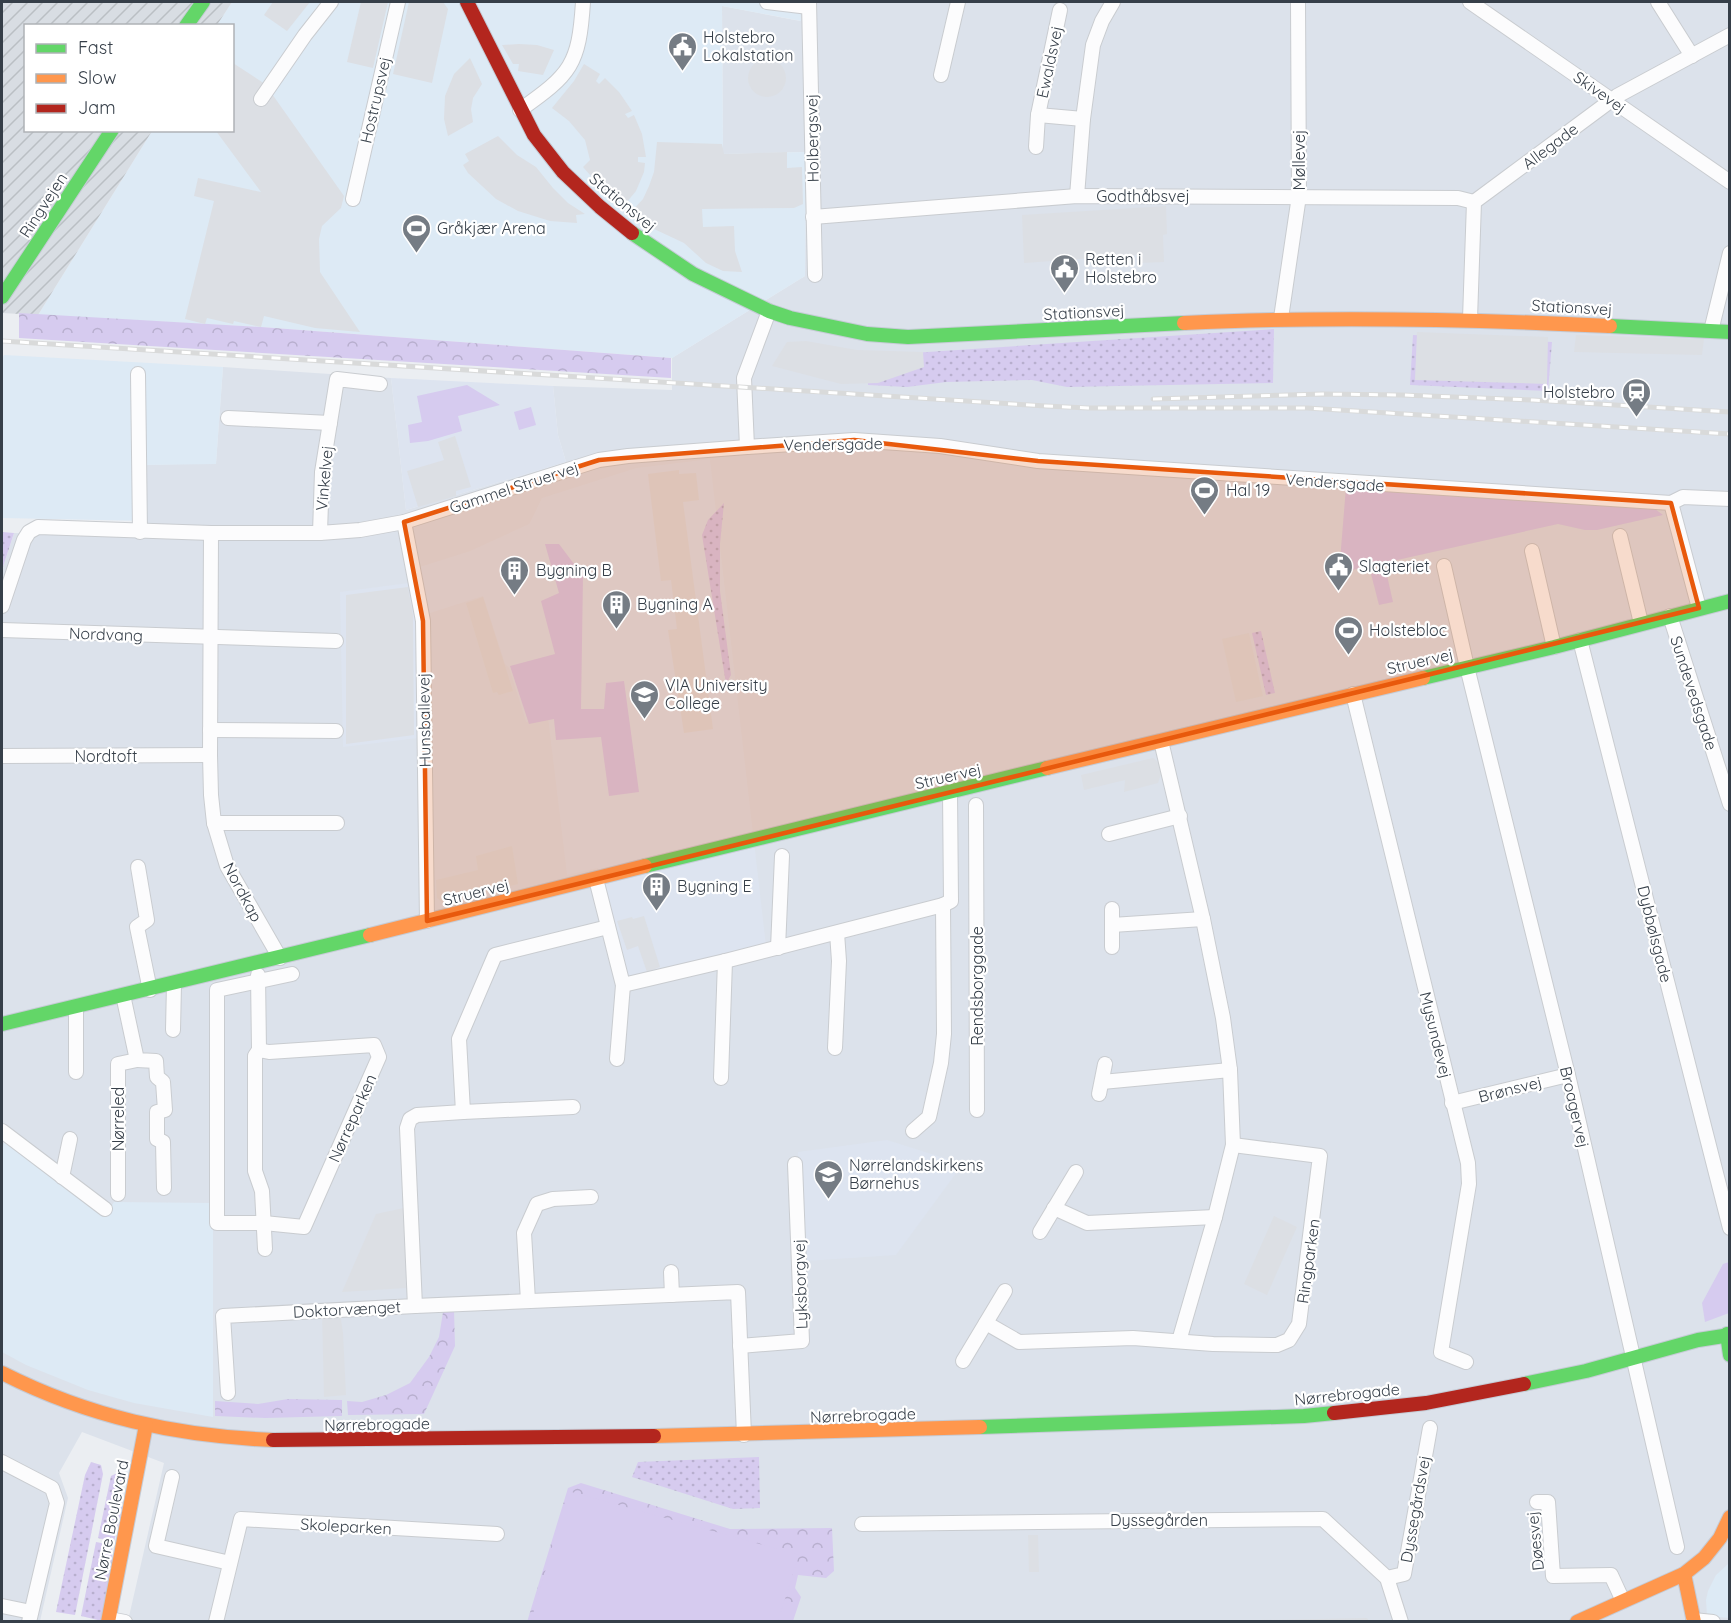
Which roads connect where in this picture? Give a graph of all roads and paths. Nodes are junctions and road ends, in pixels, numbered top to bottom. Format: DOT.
graph roads {
  1 [pos="190,2"];
  2 [pos="203,2"];
  3 [pos="331,2"];
  4 [pos="398,2"];
  5 [pos="467,2"];
  6 [pos="583,2"];
  7 [pos="767,2"];
  8 [pos="957,2"];
  9 [pos="1113,2"];
  10 [pos="1298,2"];
  11 [pos="1470,2"];
  12 [pos="1658,2"];
  13 [pos="809,4"];
  14 [pos="1060,10"];
  15 [pos="177,24"];
  16 [pos="187,24"];
  17 [pos="1730,34"];
  18 [pos="1692,56"];
  19 [pos="941,75"];
  20 [pos="261,99"];
  21 [pos="1612,100"];
  22 [pos="520,110"];
  23 [pos="1038,115"];
  24 [pos="1083,119"];
  25 [pos="111,132"];
  26 [pos="1036,147"];
  27 [pos="1730,182"];
  28 [pos="1077,196"];
  29 [pos="1299,196"];
  30 [pos="353,199"];
  31 [pos="1474,202"];
  32 [pos="813,217"];
  33 [pos="1730,253"];
  34 [pos="814,275"];
  35 [pos="2,297"];
  36 [pos="769,311"];
  37 [pos="1281,318"];
  38 [pos="1470,319"];
  39 [pos="1711,331"];
  40 [pos="1730,332"];
  41 [pos="138,374"];
  42 [pos="380,384"];
  43 [pos="228,418"];
  44 [pos="330,423"];
  45 [pos="747,447"];
  46 [pos="1730,499"];
  47 [pos="1671,503"];
  48 [pos="404,522"];
  49 [pos="141,532"];
  50 [pos="211,533"];
  51 [pos="320,533"];
  52 [pos="1620,536"];
  53 [pos="1532,551"];
  54 [pos="1444,566"];
  55 [pos="1730,601"];
  56 [pos="2,606"];
  57 [pos="1699,608"];
  58 [pos="1670,616"];
  59 [pos="1641,623"];
  60 [pos="2,630"];
  61 [pos="211,637"];
  62 [pos="1580,640"];
  63 [pos="336,641"];
  64 [pos="1554,646"];
  65 [pos="1467,668"];
  66 [pos="1353,694"];
  67 [pos="210,730"];
  68 [pos="336,731"];
  69 [pos="1161,741"];
  70 [pos="210,755"];
  71 [pos="2,756"];
  72 [pos="950,792"];
  73 [pos="1730,804"];
  74 [pos="976,805"];
  75 [pos="1180,816"];
  76 [pos="214,823"];
  77 [pos="338,824"];
  78 [pos="1108,834"];
  79 [pos="782,856"];
  80 [pos="976,863"];
  81 [pos="950,864"];
  82 [pos="138,867"];
  83 [pos="596,879"];
  84 [pos="942,906"];
  85 [pos="1112,909"];
  86 [pos="1203,919"];
  87 [pos="427,921"];
  88 [pos="1112,925"];
  89 [pos="608,927"];
  90 [pos="837,933"];
  91 [pos="1112,947"];
  92 [pos="778,948"];
  93 [pos="280,958"];
  94 [pos="725,962"];
  95 [pos="255,964"];
  96 [pos="292,974"];
  97 [pos="259,982"];
  98 [pos="174,984"];
  99 [pos="623,985"];
  100 [pos="150,990"];
  101 [pos="123,995"];
  102 [pos="76,1007"];
  103 [pos="2,1024"];
  104 [pos="173,1030"];
  105 [pos="835,1048"];
  106 [pos="259,1050"];
  107 [pos="616,1059"];
  108 [pos="136,1060"];
  109 [pos="1105,1064"];
  110 [pos="1230,1070"];
  111 [pos="76,1072"];
  112 [pos="1568,1075"];
  113 [pos="721,1078"];
  114 [pos="1452,1103"];
  115 [pos="573,1107"];
  116 [pos="977,1110"];
  117 [pos="463,1112"];
  118 [pos="2,1131"];
  119 [pos="913,1131"];
  120 [pos="70,1139"];
  121 [pos="1233,1145"];
  122 [pos="795,1164"];
  123 [pos="1076,1172"];
  124 [pos="62,1177"];
  125 [pos="164,1188"];
  126 [pos="118,1194"];
  127 [pos="591,1197"];
  128 [pos="1054,1208"];
  129 [pos="105,1209"];
  130 [pos="1215,1217"];
  131 [pos="264,1223"];
  132 [pos="1730,1228"];
  133 [pos="1040,1232"];
  134 [pos="265,1249"];
  135 [pos="671,1272"];
  136 [pos="1005,1291"];
  137 [pos="672,1295"];
  138 [pos="528,1301"];
  139 [pos="415,1306"];
  140 [pos="986,1323"];
  141 [pos="1729,1334"];
  142 [pos="1179,1341"];
  143 [pos="740,1346"];
  144 [pos="1730,1355"];
  145 [pos="1633,1358"];
  146 [pos="963,1361"];
  147 [pos="1466,1362"];
  148 [pos="2,1373"];
  149 [pos="228,1393"];
  150 [pos="146,1425"];
  151 [pos="1430,1428"];
  152 [pos="744,1435"];
  153 [pos="2,1462"];
  154 [pos="172,1477"];
  155 [pos="1537,1502"];
  156 [pos="1730,1517"];
  157 [pos="862,1524"];
  158 [pos="497,1534"];
  159 [pos="1677,1547"];
  160 [pos="230,1563"];
  161 [pos="1684,1574"];
  162 [pos="1387,1578"];
  163 [pos="1623,1601"];
  164 [pos="2,1606"];
  165 [pos="30,1617"];
  166 [pos="108,1620"];
  167 [pos="1694,1621"];
  168 [pos="125,1622"];
  169 [pos="216,1622"];
  170 [pos="1401,1622"];
  171 [pos="1577,1622"];
  172 [pos="1713,1622"];
  1 -- 15 [label="street"];
  2 -- 16 [label="street"];
  3 -- 20 [label="street"];
  4 -- 30 [label="street, Hostrupsvej"];
  5 -- 22 [label="street, Stationsvej"];
  6 -- 22 [label="street"];
  7 -- 13 [label="street"];
  8 -- 19 [label="street"];
  9 -- 24 [label="street"];
  10 -- 29 [label="street, Møllevej"];
  11 -- 21 [label="street, Skivevej"];
  12 -- 18 [label="street"];
  13 -- 32 [label="street, Holbergsvej"];
  14 -- 23 [label="street, Ewaldsvej"];
  17 -- 18 [label="street, Allegade"];
  18 -- 21 [label="street, Allegade"];
  21 -- 27 [label="street, Skivevej"];
  21 -- 31 [label="street, Allegade"];
  22 -- 36 [label="street, Stationsvej"];
  23 -- 24 [label="street, Ewaldsvej"];
  23 -- 26 [label="street, Ewaldsvej"];
  24 -- 28 [label="street"];
  25 -- 35 [label="street, Ringvejen"];
  28 -- 29 [label="street, Godthåbsvej"];
  28 -- 32 [label="street, Godthåbsvej"];
  29 -- 31 [label="street, Godthåbsvej"];
  29 -- 37 [label="street, Møllevej"];
  31 -- 38 [label="street"];
  32 -- 34 [label="street, Holbergsvej"];
  33 -- 39 [label="street"];
  36 -- 37 [label="street, Stationsvej"];
  36 -- 45 [label="street"];
  37 -- 38 [label="street, Stationsvej"];
  38 -- 39 [label="street, Stationsvej"];
  39 -- 40 [label="street, Stationsvej"];
  41 -- 49 [label="street"];
  42 -- 44 [label="street, Vinkelvej"];
  43 -- 44 [label="street, Vinkelvej"];
  44 -- 51 [label="street, Vinkelvej"];
  45 -- 47 [label="street, Vendersgade"];
  45 -- 48 [label="street, Gammel Struervej"];
  46 -- 47 [label="street, Vendersgade"];
  47 -- 57 [label="street"];
  48 -- 51 [label="street, Gammel Struervej"];
  48 -- 87 [label="street, Hunsballevej"];
  49 -- 50 [label="street, Gammel Struervej"];
  49 -- 56 [label="street, Gammel Struervej"];
  50 -- 51 [label="street, Gammel Struervej"];
  50 -- 61 [label="street, Nordkap"];
  52 -- 59 [label="street"];
  53 -- 64 [label="street"];
  54 -- 65 [label="street, Broagervej"];
  55 -- 57 [label="street, Struervej"];
  57 -- 58 [label="street, Struervej"];
  58 -- 59 [label="street, Struervej"];
  58 -- 73 [label="street, Sundevedsgade"];
  59 -- 62 [label="street, Struervej"];
  60 -- 61 [label="street, Nordvang"];
  61 -- 63 [label="street"];
  61 -- 67 [label="street, Nordkap"];
  62 -- 64 [label="street, Struervej"];
  62 -- 132 [label="street, Dybbølsgade"];
  64 -- 65 [label="street, Struervej"];
  65 -- 66 [label="street, Struervej"];
  65 -- 112 [label="street, Broagervej"];
  66 -- 69 [label="street, Struervej"];
  66 -- 114 [label="street, Mysundevej"];
  67 -- 68 [label="street"];
  67 -- 70 [label="street, Nordkap"];
  69 -- 72 [label="street, Struervej"];
  69 -- 75 [label="street"];
  70 -- 71 [label="street, Nordtoft"];
  70 -- 76 [label="street, Nordkap"];
  72 -- 81 [label="street, Rendsborggade"];
  72 -- 83 [label="street, Struervej"];
  74 -- 80 [label="street, Rendsborggade"];
  75 -- 78 [label="street"];
  75 -- 86 [label="street"];
  76 -- 77 [label="street"];
  76 -- 93 [label="street, Nordkap"];
  79 -- 92 [label="street"];
  80 -- 81 [label="street"];
  80 -- 116 [label="street, Rendsborggade"];
  81 -- 84 [label="street, Rendsborggade"];
  82 -- 100 [label="street"];
  83 -- 87 [label="street, Struervej"];
  83 -- 89 [label="street"];
  84 -- 90 [label="street"];
  84 -- 119 [label="street, Rendsborggade"];
  85 -- 88 [label="street"];
  86 -- 88 [label="street"];
  86 -- 110 [label="street"];
  87 -- 93 [label="street, Struervej"];
  88 -- 91 [label="street"];
  89 -- 99 [label="street"];
  89 -- 117 [label="street"];
  90 -- 92 [label="street"];
  90 -- 105 [label="street"];
  92 -- 94 [label="street"];
  93 -- 95 [label="street, Struervej"];
  94 -- 99 [label="street"];
  94 -- 113 [label="street"];
  95 -- 97 [label="street"];
  95 -- 98 [label="street, Struervej"];
  96 -- 97 [label="street, Nørreparken"];
  97 -- 106 [label="street"];
  97 -- 131 [label="street, Nørreparken"];
  98 -- 100 [label="street, Struervej"];
  98 -- 104 [label="street"];
  99 -- 107 [label="street"];
  100 -- 101 [label="street, Struervej"];
  101 -- 102 [label="street, Struervej"];
  101 -- 108 [label="street"];
  102 -- 103 [label="street, Struervej"];
  102 -- 111 [label="street"];
  106 -- 131 [label="street"];
  106 -- 131 [label="street, Nørreparken"];
  108 -- 125 [label="street"];
  108 -- 126 [label="street, Nørreled"];
  109 -- 110 [label="street"];
  110 -- 121 [label="street"];
  112 -- 114 [label="street, Brønsvej"];
  112 -- 145 [label="street, Broagervej"];
  114 -- 147 [label="street, Mysundevej"];
  115 -- 117 [label="street, Doktorvænget"];
  117 -- 139 [label="street, Doktorvænget"];
  118 -- 124 [label="street"];
  120 -- 124 [label="street"];
  121 -- 130 [label="street"];
  121 -- 142 [label="street, Ringparken"];
  122 -- 143 [label="street, Lyksborgvej"];
  123 -- 128 [label="street"];
  124 -- 129 [label="street"];
  127 -- 138 [label="street"];
  128 -- 130 [label="street"];
  128 -- 133 [label="street"];
  130 -- 142 [label="street"];
  131 -- 134 [label="street"];
  135 -- 137 [label="street"];
  136 -- 140 [label="street"];
  137 -- 138 [label="street"];
  137 -- 143 [label="street"];
  138 -- 139 [label="street"];
  139 -- 149 [label="street, Doktorvænget"];
  140 -- 142 [label="street, Ringparken"];
  140 -- 146 [label="street"];
  141 -- 144 [label="street"];
  141 -- 145 [label="street, Nørrebrogade"];
  143 -- 152 [label="street"];
  145 -- 152 [label="street, Nørrebrogade"];
  145 -- 159 [label="street, Broagervej"];
  148 -- 150 [label="street, Nørrebrogade"];
  150 -- 152 [label="street, Nørrebrogade"];
  150 -- 166 [label="street, Nørre Boulevard"];
  151 -- 162 [label="street, Dyssegårdsvej"];
  153 -- 165 [label="street"];
  154 -- 160 [label="street"];
  155 -- 163 [label="street, Døesvej"];
  156 -- 161 [label="street"];
  157 -- 162 [label="street, Dyssegården"];
  158 -- 160 [label="street, Skoleparken"];
  160 -- 169 [label="street, Skoleparken"];
  161 -- 163 [label="street"];
  161 -- 167 [label="street"];
  162 -- 170 [label="street, Dyssegården"];
  163 -- 171 [label="street"];
  164 -- 165 [label="street"];
  166 -- 168 [label="street"];
  167 -- 172 [label="street"];
}
